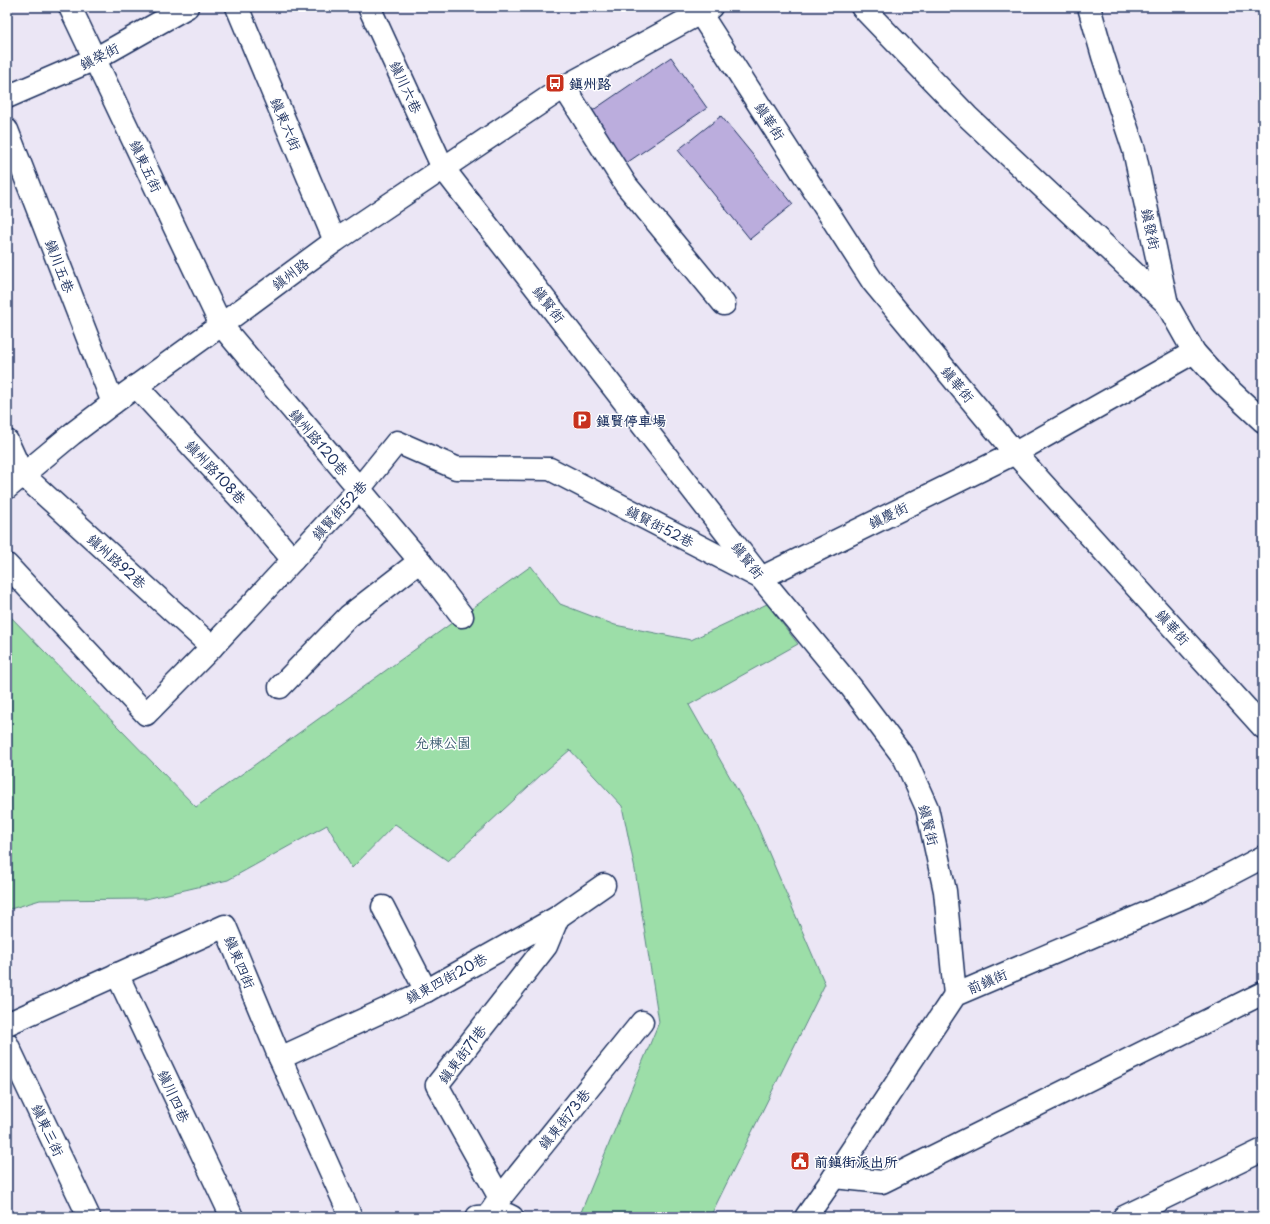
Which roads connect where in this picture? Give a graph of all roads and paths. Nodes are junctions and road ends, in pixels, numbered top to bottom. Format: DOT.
graph roads {
  1 [pos="70,7"];
  2 [pos="187,7"];
  3 [pos="237,7"];
  4 [pos="369,7"];
  5 [pos="862,7"];
  6 [pos="1089,7"];
  7 [pos="703,9"];
  8 [pos="95,59"];
  9 [pos="564,87"];
  10 [pos="7,97"];
  11 [pos="7,130"];
  12 [pos="443,168"];
  13 [pos="335,241"];
  14 [pos="724,304"];
  15 [pos="1167,304"];
  16 [pos="221,325"];
  17 [pos="1194,352"];
  18 [pos="136,386"];
  19 [pos="113,402"];
  20 [pos="1263,421"];
  21 [pos="7,441"];
  22 [pos="1015,453"];
  23 [pos="15,481"];
  24 [pos="359,489"];
  25 [pos="293,560"];
  26 [pos="420,561"];
  27 [pos="7,565"];
  28 [pos="761,578"];
  29 [pos="462,616"];
  30 [pos="212,647"];
  31 [pos="280,687"];
  32 [pos="1263,727"];
  33 [pos="1263,857"];
  34 [pos="604,885"];
  35 [pos="383,907"];
  36 [pos="558,916"];
  37 [pos="116,974"];
  38 [pos="426,991"];
  39 [pos="1263,993"];
  40 [pos="955,995"];
  41 [pos="642,1022"];
  42 [pos="7,1024"];
  43 [pos="7,1044"];
  44 [pos="280,1058"];
  45 [pos="1263,1150"];
  46 [pos="834,1177"];
  47 [pos="500,1198"];
  48 [pos="488,1216"];
  49 [pos="88,1217"];
  50 [pos="232,1217"];
  51 [pos="351,1217"];
  52 [pos="476,1217"];
  53 [pos="512,1217"];
  54 [pos="806,1217"];
  55 [pos="1124,1217"];
  1 -- 8 [label="street, 鎮東五街"];
  2 -- 8 [label="street, 鎮榮街"];
  3 -- 13 [label="street, 鎮東六街"];
  4 -- 12 [label="street, 鎮川六巷"];
  5 -- 15 [label="street"];
  6 -- 15 [label="street, 鎮發街"];
  7 -- 9 [label="street, 鎮州路"];
  7 -- 22 [label="street, 鎮華街"];
  8 -- 10 [label="street, 鎮榮街"];
  8 -- 16 [label="street, 鎮東五街"];
  9 -- 12 [label="street, 鎮州路"];
  9 -- 14 [label="street"];
  11 -- 19 [label="street, 鎮川五巷"];
  12 -- 13 [label="street, 鎮州路"];
  12 -- 28 [label="street, 鎮賢街"];
  13 -- 16 [label="street, 鎮州路"];
  15 -- 17 [label="street, 鎮發街"];
  16 -- 18 [label="street, 鎮州路"];
  16 -- 24 [label="street, 鎮州路120巷"];
  17 -- 20 [label="street, 鎮發街"];
  17 -- 22 [label="street, 鎮慶街"];
  18 -- 19 [label="street, 鎮州路"];
  18 -- 25 [label="street, 鎮州路108巷"];
  19 -- 23 [label="street, 鎮州路"];
  21 -- 23 [label="street"];
  22 -- 28 [label="street, 鎮慶街"];
  22 -- 32 [label="street, 鎮華街"];
  23 -- 30 [label="street, 鎮州路92巷"];
  24 -- 25 [label="street, 鎮賢街52巷"];
  24 -- 26 [label="street, 鎮州路120巷"];
  24 -- 28 [label="street, 鎮賢街52巷"];
  25 -- 30 [label="street, 鎮賢街52巷"];
  26 -- 29 [label="street, 鎮州路120巷"];
  26 -- 31 [label="street"];
  27 -- 30 [label="street, 鎮賢街52巷"];
  28 -- 40 [label="street, 鎮賢街"];
  33 -- 40 [label="street, 前鎮街"];
  34 -- 36 [label="street, 鎮東四街20巷"];
  35 -- 38 [label="street"];
  36 -- 38 [label="street, 鎮東四街20巷"];
  36 -- 47 [label="street, 鎮東街71巷"];
  37 -- 42 [label="street, 鎮東四街"];
  37 -- 44 [label="street, 鎮東四街"];
  37 -- 50 [label="street, 鎮川四巷"];
  38 -- 44 [label="street, 鎮東四街20巷"];
  39 -- 46 [label="street"];
  40 -- 46 [label="street, 前鎮街"];
  41 -- 47 [label="street, 鎮東街73巷"];
  43 -- 49 [label="street, 鎮東三街"];
  44 -- 51 [label="street, 鎮東四街"];
  45 -- 55 [label="street"];
  46 -- 54 [label="street, 前鎮街"];
  47 -- 48 [label="street, 鎮東街73巷"];
  48 -- 52 [label="street"];
  48 -- 53 [label="street"];
}
